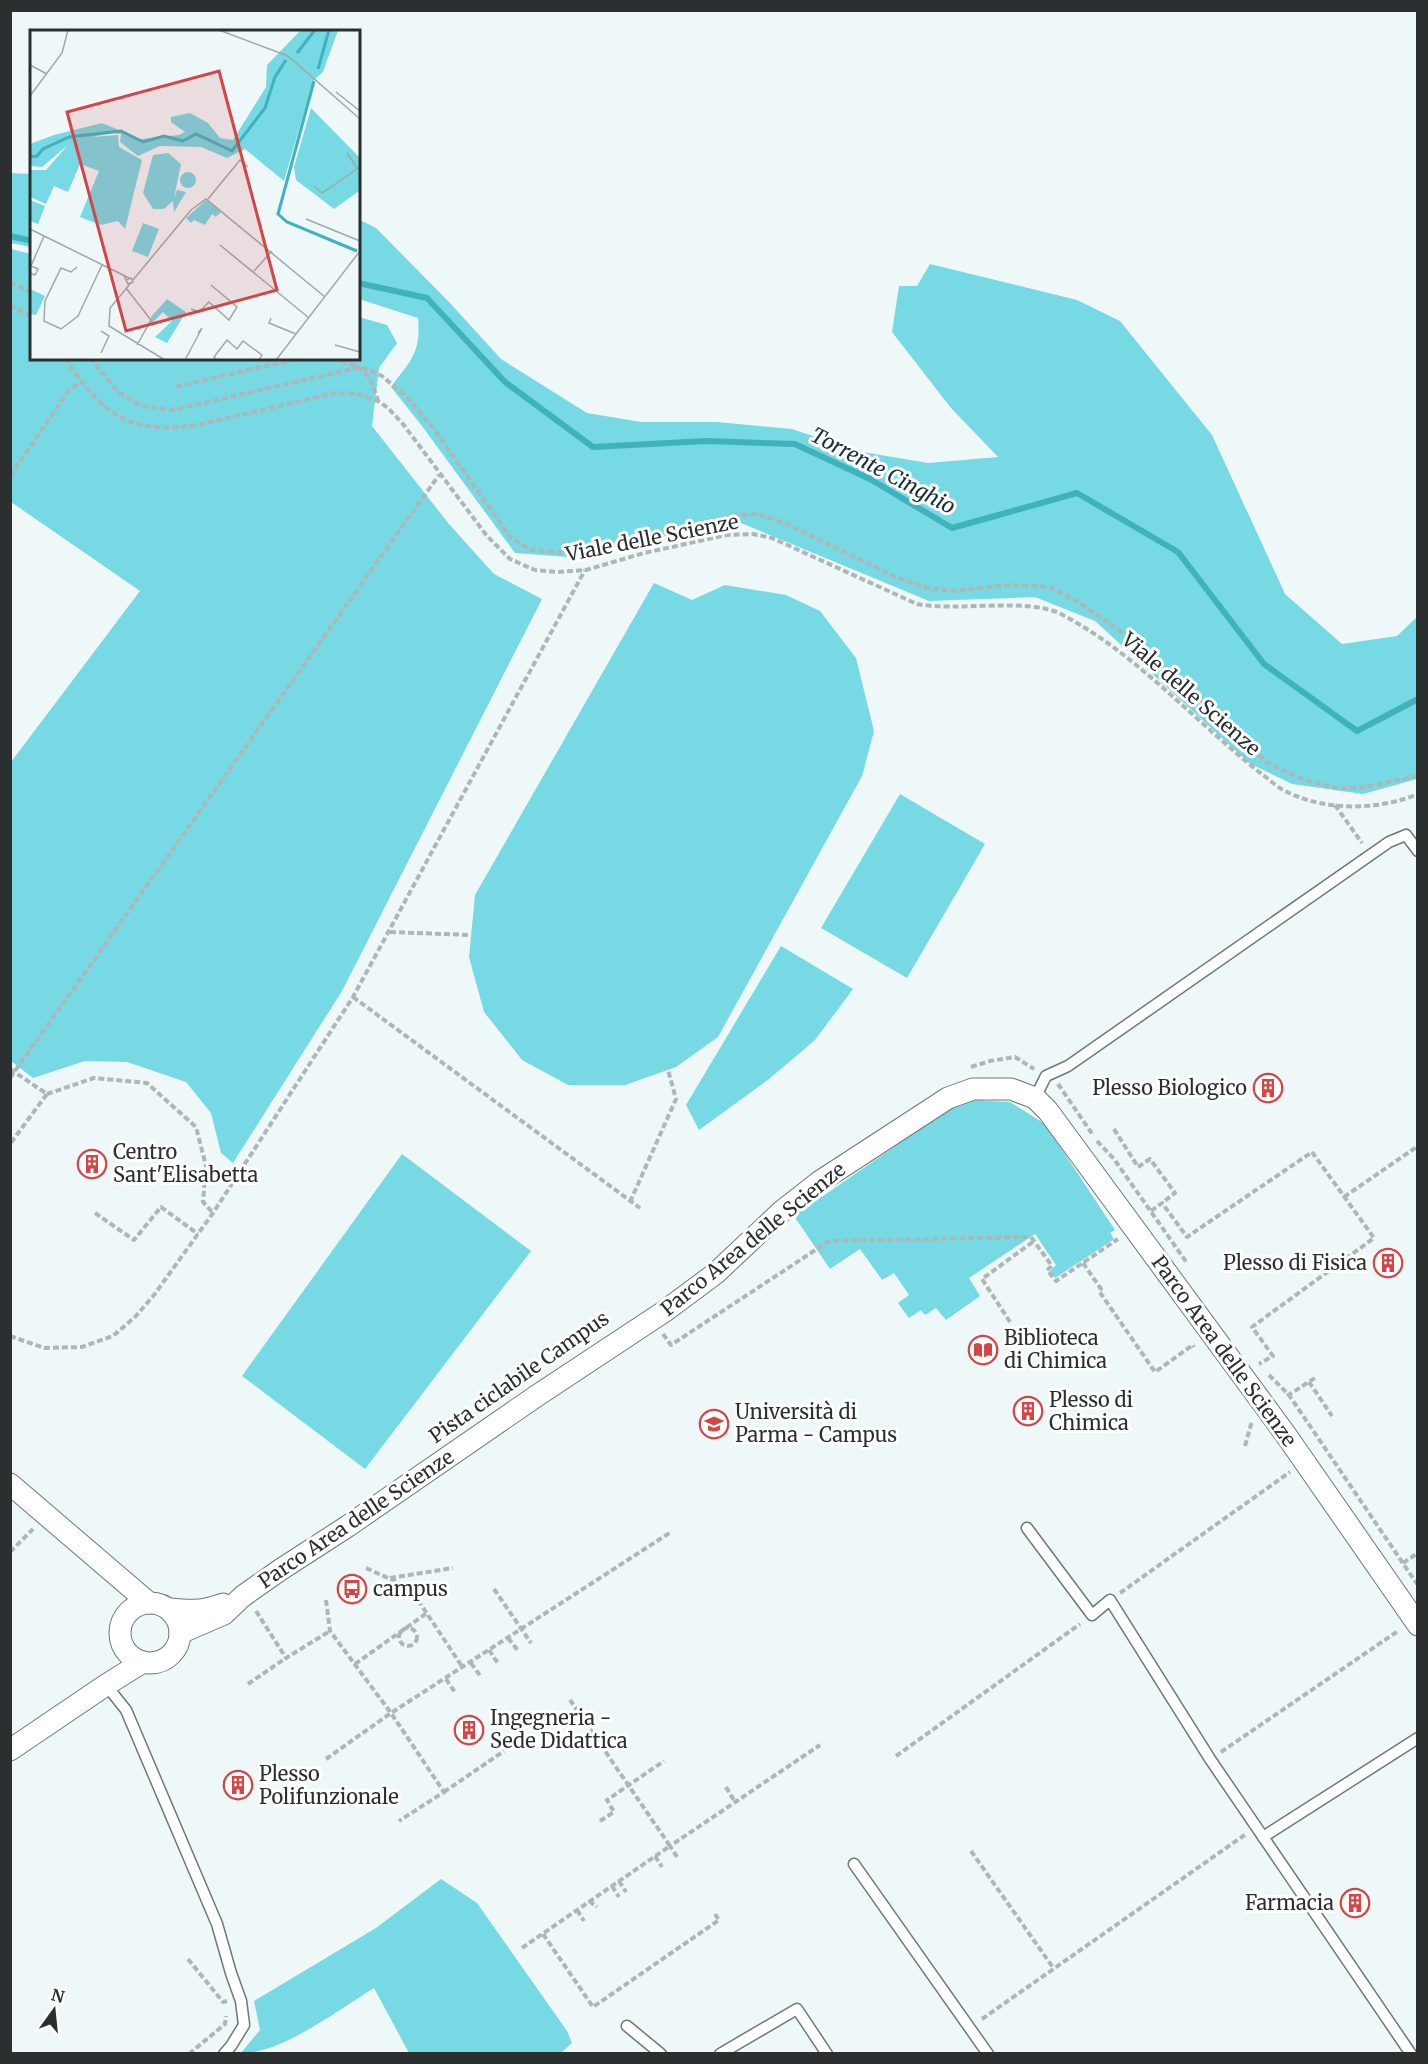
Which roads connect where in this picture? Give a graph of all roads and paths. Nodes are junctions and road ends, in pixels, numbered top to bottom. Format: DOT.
graph roads {
  1 [pos="10,283"];
  2 [pos="30,292"];
  3 [pos="10,304"];
  4 [pos="30,316"];
  5 [pos="66,360"];
  6 [pos="92,360"];
  7 [pos="295,360"];
  8 [pos="338,360"];
  9 [pos="361,367"];
  10 [pos="81,382"];
  11 [pos="176,387"];
  12 [pos="378,401"];
  13 [pos="439,475"];
  14 [pos="10,476"];
  15 [pos="586,570"];
  16 [pos="1418,776"];
  17 [pos="1418,794"];
  18 [pos="1335,805"];
  19 [pos="1418,851"];
  20 [pos="1371,855"];
  21 [pos="390,932"];
  22 [pos="471,935"];
  23 [pos="353,997"];
  24 [pos="971,1068"];
  25 [pos="13,1070"];
  26 [pos="668,1070"];
  27 [pos="1046,1076"];
  28 [pos="10,1078"];
  29 [pos="47,1094"];
  30 [pos="1035,1098"];
  31 [pos="1114,1129"];
  32 [pos="10,1144"];
  33 [pos="1418,1146"];
  34 [pos="1344,1197"];
  35 [pos="630,1202"];
  36 [pos="1162,1203"];
  37 [pos="640,1208"];
  38 [pos="95,1213"];
  39 [pos="213,1213"];
  40 [pos="1132,1226"];
  41 [pos="198,1234"];
  42 [pos="1034,1241"];
  43 [pos="1083,1263"];
  44 [pos="1010,1322"];
  45 [pos="10,1336"];
  46 [pos="685,1336"];
  47 [pos="1199,1354"];
  48 [pos="1251,1370"];
  49 [pos="1315,1378"];
  50 [pos="1309,1382"];
  51 [pos="1255,1414"];
  52 [pos="1332,1416"];
  53 [pos="1245,1446"];
  54 [pos="1305,1461"];
  55 [pos="10,1484"];
  56 [pos="46,1515"];
  57 [pos="1027,1528"];
  58 [pos="671,1532"];
  59 [pos="10,1552"];
  60 [pos="1418,1553"];
  61 [pos="1403,1563"];
  62 [pos="111,1568"];
  63 [pos="366,1568"];
  64 [pos="453,1568"];
  65 [pos="389,1578"];
  66 [pos="494,1589"];
  67 [pos="245,1595"];
  68 [pos="326,1600"];
  69 [pos="1110,1600"];
  70 [pos="159,1606"];
  71 [pos="427,1614"];
  72 [pos="1092,1615"];
  73 [pos="125,1616"];
  74 [pos="1416,1622"];
  75 [pos="521,1629"];
  76 [pos="402,1630"];
  77 [pos="330,1631"];
  78 [pos="180,1633"];
  79 [pos="508,1638"];
  80 [pos="531,1643"];
  81 [pos="122,1644"];
  82 [pos="489,1650"];
  83 [pos="519,1652"];
  84 [pos="286,1658"];
  85 [pos="143,1662"];
  86 [pos="471,1663"];
  87 [pos="355,1664"];
  88 [pos="500,1665"];
  89 [pos="463,1668"];
  90 [pos="481,1677"];
  91 [pos="446,1679"];
  92 [pos="249,1684"];
  93 [pos="106,1685"];
  94 [pos="456,1694"];
  95 [pos="570,1700"];
  96 [pos="392,1713"];
  97 [pos="1418,1738"];
  98 [pos="820,1745"];
  99 [pos="10,1750"];
  100 [pos="504,1751"];
  101 [pos="896,1756"];
  102 [pos="326,1759"];
  103 [pos="1210,1760"];
  104 [pos="664,1761"];
  105 [pos="629,1786"];
  106 [pos="726,1787"];
  107 [pos="444,1792"];
  108 [pos="735,1802"];
  109 [pos="399,1821"];
  110 [pos="600,1821"];
  111 [pos="1256,1826"];
  112 [pos="1263,1837"];
  113 [pos="670,1846"];
  114 [pos="971,1851"];
  115 [pos="655,1856"];
  116 [pos="677,1857"];
  117 [pos="854,1864"];
  118 [pos="662,1867"];
  119 [pos="619,1881"];
  120 [pos="612,1886"];
  121 [pos="626,1892"];
  122 [pos="619,1897"];
  123 [pos="589,1901"];
  124 [pos="597,1907"];
  125 [pos="577,1910"];
  126 [pos="715,1914"];
  127 [pos="584,1921"];
  128 [pos="543,1934"];
  129 [pos="522,1948"];
  130 [pos="188,1959"];
  131 [pos="641,1965"];
  132 [pos="1054,1969"];
  133 [pos="645,1971"];
  134 [pos="238,1992"];
  135 [pos="229,2001"];
  136 [pos="627,2026"];
  137 [pos="970,2028"];
  138 [pos="189,2054"];
  139 [pos="224,2054"];
  140 [pos="661,2054"];
  141 [pos="720,2054"];
  142 [pos="826,2054"];
  143 [pos="988,2054"];
  144 [pos="1411,2054"];
  1 -- 2 [label="path"];
  3 -- 4 [label="path"];
  5 -- 10 [label="path, Viale delle Scienze"];
  6 -- 9 [label="path"];
  7 -- 11 [label="path"];
  8 -- 9 [label="path"];
  9 -- 12 [label="path"];
  9 -- 16 [label="path"];
  10 -- 12 [label="path, Viale delle Scienze"];
  10 -- 14 [label="path"];
  12 -- 13 [label="path, Viale delle Scienze"];
  13 -- 15 [label="path, Viale delle Scienze"];
  13 -- 25 [label="path"];
  15 -- 18 [label="path, Viale delle Scienze"];
  15 -- 21 [label="path"];
  17 -- 18 [label="path, Viale delle Scienze"];
  18 -- 20 [label="path"];
  19 -- 20 [label="lane"];
  20 -- 27 [label="lane"];
  21 -- 22 [label="path"];
  21 -- 23 [label="path"];
  23 -- 35 [label="path"];
  23 -- 39 [label="path"];
  24 -- 27 [label="path"];
  25 -- 28 [label="path"];
  25 -- 29 [label="path"];
  26 -- 35 [label="path"];
  27 -- 30 [label="lane"];
  29 -- 32 [label="path"];
  29 -- 39 [label="path"];
  30 -- 40 [label="street, Parco Area delle Scienze"];
  30 -- 67 [label="street, Parco Area delle Scienze"];
  31 -- 36 [label="path"];
  33 -- 34 [label="path"];
  34 -- 36 [label="path"];
  34 -- 48 [label="path"];
  35 -- 37 [label="path"];
  36 -- 40 [label="path"];
  38 -- 41 [label="path"];
  39 -- 41 [label="path"];
  40 -- 43 [label="path"];
  40 -- 51 [label="street, Parco Area delle Scienze"];
  41 -- 45 [label="path"];
  42 -- 43 [label="path"];
  42 -- 44 [label="path"];
  42 -- 46 [label="path"];
  43 -- 47 [label="path"];
  49 -- 50 [label="path"];
  50 -- 51 [label="path"];
  50 -- 52 [label="path"];
  51 -- 53 [label="path"];
  51 -- 54 [label="street, Parco Area delle Scienze"];
  54 -- 69 [label="path"];
  54 -- 74 [label="street, Parco Area delle Scienze"];
  55 -- 56 [label="street"];
  56 -- 59 [label="path"];
  56 -- 62 [label="street"];
  57 -- 72 [label="lane"];
  58 -- 75 [label="path"];
  60 -- 61 [label="path"];
  62 -- 70 [label="street"];
  62 -- 73 [label="street"];
  63 -- 65 [label="path"];
  64 -- 65 [label="path"];
  65 -- 71 [label="path"];
  66 -- 75 [label="path"];
  67 -- 70 [label="street, Parco Area delle Scienze"];
  67 -- 78 [label="street, Parco Area delle Scienze"];
  67 -- 84 [label="path"];
  68 -- 77 [label="path"];
  69 -- 72 [label="lane"];
  69 -- 103 [label="lane"];
  70 -- 73 [label="street"];
  70 -- 78 [label="street"];
  71 -- 76 [label="path"];
  71 -- 89 [label="path"];
  72 -- 101 [label="path"];
  73 -- 81 [label="street"];
  74 -- 103 [label="path"];
  75 -- 79 [label="path"];
  75 -- 80 [label="path"];
  76 -- 76 [label="path"];
  76 -- 87 [label="path"];
  77 -- 84 [label="path"];
  77 -- 87 [label="path"];
  78 -- 85 [label="street"];
  79 -- 82 [label="path"];
  79 -- 83 [label="path"];
  81 -- 85 [label="street"];
  81 -- 93 [label="street"];
  82 -- 86 [label="path"];
  82 -- 88 [label="path"];
  84 -- 92 [label="path"];
  85 -- 93 [label="street"];
  86 -- 89 [label="path"];
  86 -- 90 [label="path"];
  87 -- 96 [label="path"];
  89 -- 91 [label="path"];
  91 -- 94 [label="path"];
  91 -- 96 [label="path"];
  93 -- 99 [label="street"];
  93 -- 134 [label="lane"];
  95 -- 105 [label="path"];
  96 -- 102 [label="path"];
  96 -- 107 [label="path"];
  97 -- 112 [label="lane"];
  98 -- 108 [label="path"];
  100 -- 107 [label="path"];
  103 -- 111 [label="lane"];
  104 -- 105 [label="path"];
  105 -- 110 [label="path"];
  105 -- 113 [label="path"];
  106 -- 108 [label="path"];
  107 -- 109 [label="path"];
  108 -- 113 [label="path"];
  111 -- 112 [label="lane"];
  111 -- 132 [label="path"];
  112 -- 144 [label="lane"];
  113 -- 115 [label="path"];
  113 -- 116 [label="path"];
  114 -- 132 [label="path"];
  115 -- 118 [label="path"];
  115 -- 119 [label="path"];
  117 -- 137 [label="lane"];
  119 -- 120 [label="path"];
  119 -- 121 [label="path"];
  120 -- 122 [label="path"];
  120 -- 123 [label="path"];
  123 -- 124 [label="path"];
  123 -- 125 [label="path"];
  125 -- 127 [label="path"];
  125 -- 128 [label="path"];
  126 -- 133 [label="path"];
  128 -- 129 [label="path"];
  128 -- 133 [label="path"];
  130 -- 135 [label="path"];
  131 -- 133 [label="path"];
  132 -- 137 [label="path"];
  134 -- 135 [label="path"];
  134 -- 139 [label="lane"];
  135 -- 138 [label="path"];
  136 -- 140 [label="lane"];
  137 -- 143 [label="lane"];
  141 -- 142 [label="lane"];
}
